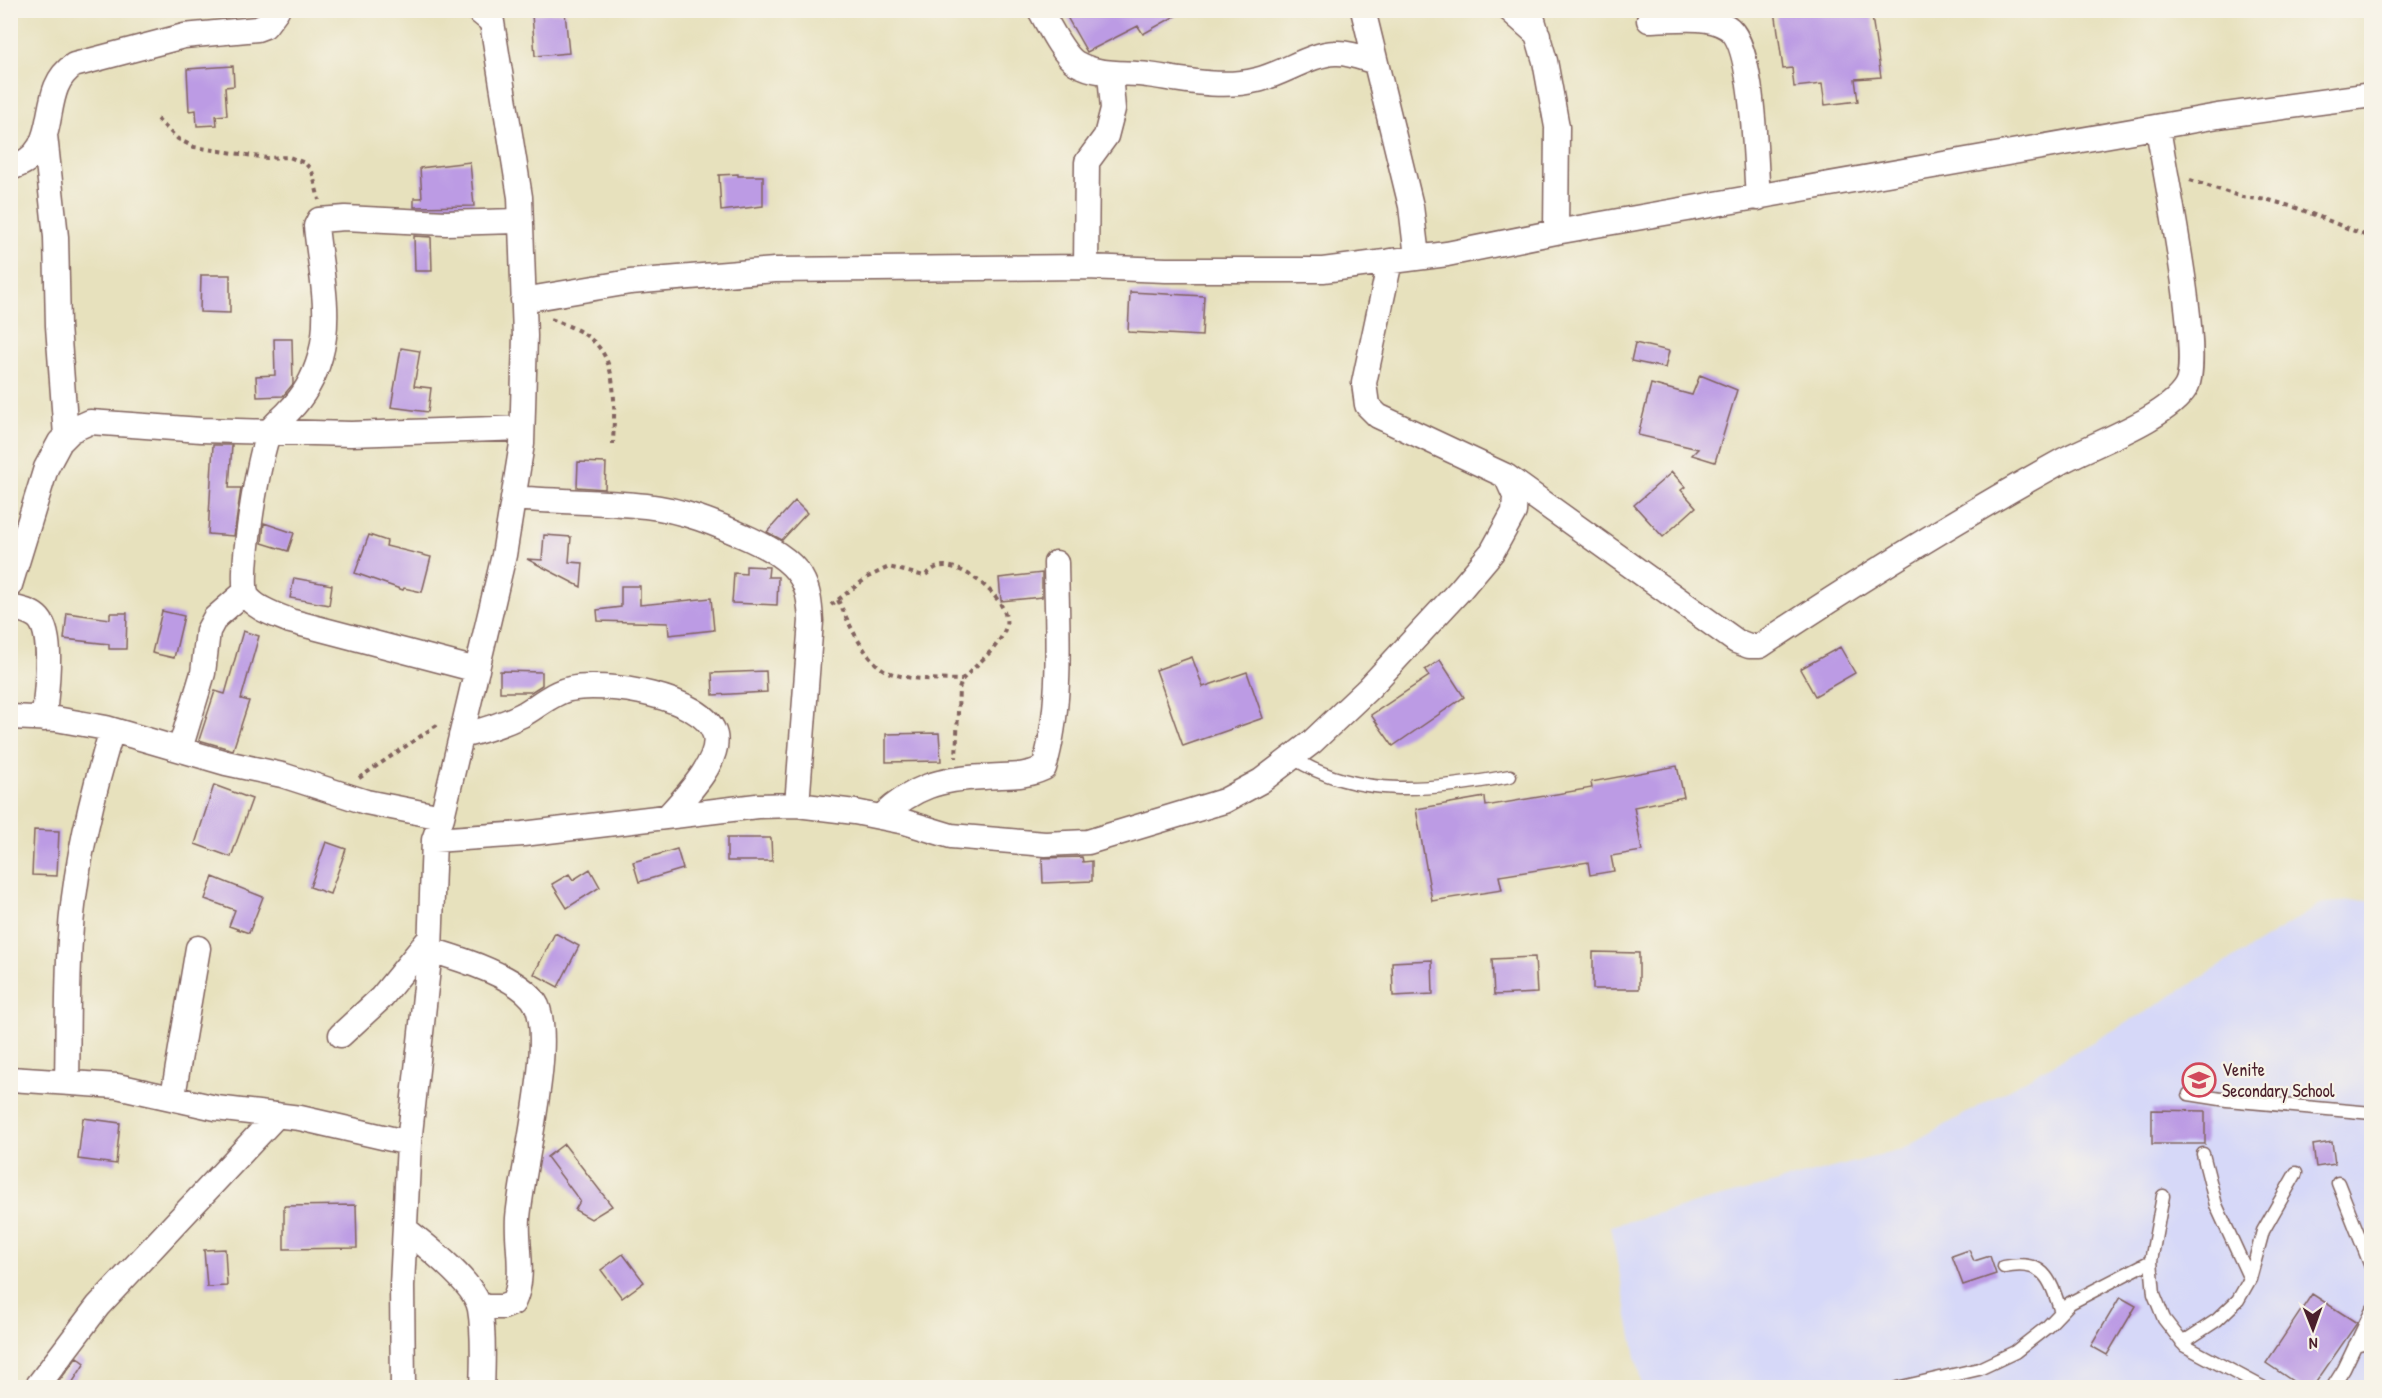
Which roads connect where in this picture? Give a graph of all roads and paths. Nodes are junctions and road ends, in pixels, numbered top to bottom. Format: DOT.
graph roads {
  1 [pos="277,10"];
  2 [pos="468,10"];
  3 [pos="1040,10"];
  4 [pos="1363,10"];
  5 [pos="1510,10"];
  6 [pos="1530,10"];
  7 [pos="491,20"];
  8 [pos="1649,20"];
  9 [pos="1538,35"];
  10 [pos="1375,62"];
  11 [pos="1110,73"];
  12 [pos="2372,95"];
  13 [pos="157,119"];
  14 [pos="2158,127"];
  15 [pos="45,135"];
  16 [pos="10,168"];
  17 [pos="2164,174"];
  18 [pos="1758,198"];
  19 [pos="323,218"];
  20 [pos="521,221"];
  21 [pos="1556,232"];
  22 [pos="2372,238"];
  23 [pos="1417,257"];
  24 [pos="1390,261"];
  25 [pos="1086,267"];
  26 [pos="524,306"];
  27 [pos="522,428"];
  28 [pos="269,432"];
  29 [pos="66,436"];
  30 [pos="613,444"];
  31 [pos="1506,476"];
  32 [pos="513,498"];
  33 [pos="1056,563"];
  34 [pos="10,585"];
  35 [pos="245,592"];
  36 [pos="838,600"];
  37 [pos="10,607"];
  38 [pos="811,618"];
  39 [pos="477,670"];
  40 [pos="962,680"];
  41 [pos="469,701"];
  42 [pos="10,717"];
  43 [pos="44,718"];
  44 [pos="112,730"];
  45 [pos="461,736"];
  46 [pos="180,749"];
  47 [pos="1293,758"];
  48 [pos="1510,776"];
  49 [pos="954,780"];
  50 [pos="337,792"];
  51 [pos="797,805"];
  52 [pos="668,816"];
  53 [pos="442,817"];
  54 [pos="881,817"];
  55 [pos="434,840"];
  56 [pos="430,944"];
  57 [pos="198,948"];
  58 [pos="340,1035"];
  59 [pos="10,1079"];
  60 [pos="67,1082"];
  61 [pos="2189,1094"];
  62 [pos="172,1096"];
  63 [pos="2372,1113"];
  64 [pos="277,1115"];
  65 [pos="409,1143"];
  66 [pos="2203,1154"];
  67 [pos="2296,1173"];
  68 [pos="2338,1183"];
  69 [pos="2163,1196"];
  70 [pos="405,1229"];
  71 [pos="2151,1261"];
  72 [pos="2004,1267"];
  73 [pos="2372,1269"];
  74 [pos="2250,1279"];
  75 [pos="480,1307"];
  76 [pos="2372,1310"];
  77 [pos="2061,1312"];
  78 [pos="2372,1341"];
  79 [pos="2182,1343"];
  80 [pos="2355,1345"];
  81 [pos="36,1388"];
  82 [pos="403,1388"];
  83 [pos="482,1388"];
  84 [pos="1897,1388"];
  85 [pos="2264,1388"];
  86 [pos="2332,1388"];
  1 -- 15 [label="street"];
  2 -- 7 [label="lane"];
  3 -- 11 [label="street"];
  4 -- 10 [label="street"];
  5 -- 9 [label="street"];
  6 -- 9 [label="street"];
  7 -- 20 [label="street"];
  8 -- 18 [label="street"];
  9 -- 21 [label="street"];
  10 -- 11 [label="street"];
  10 -- 23 [label="street"];
  11 -- 25 [label="street"];
  12 -- 14 [label="street"];
  13 -- 19 [label="path"];
  14 -- 17 [label="street"];
  14 -- 18 [label="street"];
  15 -- 16 [label="street"];
  15 -- 29 [label="street"];
  17 -- 22 [label="path"];
  17 -- 31 [label="street"];
  18 -- 21 [label="street"];
  19 -- 20 [label="street"];
  19 -- 28 [label="street"];
  20 -- 26 [label="street"];
  21 -- 23 [label="street"];
  23 -- 24 [label="street"];
  24 -- 25 [label="street"];
  24 -- 31 [label="street"];
  25 -- 26 [label="street"];
  26 -- 27 [label="street"];
  26 -- 30 [label="path"];
  27 -- 28 [label="street"];
  27 -- 32 [label="street"];
  28 -- 29 [label="street"];
  28 -- 35 [label="street"];
  29 -- 34 [label="street"];
  31 -- 47 [label="street"];
  32 -- 38 [label="street"];
  32 -- 39 [label="street"];
  33 -- 49 [label="street"];
  35 -- 39 [label="street"];
  35 -- 46 [label="street"];
  36 -- 38 [label="path"];
  36 -- 40 [label="path"];
  36 -- 40 [label="path"];
  37 -- 43 [label="street"];
  38 -- 51 [label="street"];
  39 -- 41 [label="street"];
  40 -- 49 [label="path"];
  41 -- 45 [label="street"];
  41 -- 50 [label="path"];
  42 -- 43 [label="street"];
  43 -- 44 [label="street"];
  44 -- 46 [label="street"];
  44 -- 60 [label="street"];
  45 -- 52 [label="street"];
  45 -- 53 [label="street"];
  46 -- 50 [label="street"];
  47 -- 48 [label="lane"];
  47 -- 54 [label="street"];
  49 -- 54 [label="street"];
  50 -- 53 [label="street"];
  51 -- 52 [label="street"];
  51 -- 54 [label="street"];
  52 -- 55 [label="street"];
  53 -- 55 [label="street"];
  55 -- 56 [label="street"];
  56 -- 58 [label="street"];
  56 -- 65 [label="street"];
  56 -- 75 [label="street"];
  57 -- 62 [label="street"];
  59 -- 60 [label="street"];
  60 -- 62 [label="street"];
  61 -- 63 [label="lane"];
  62 -- 64 [label="street"];
  64 -- 65 [label="street"];
  64 -- 81 [label="street"];
  65 -- 70 [label="street"];
  66 -- 74 [label="lane"];
  67 -- 74 [label="lane"];
  68 -- 73 [label="lane"];
  69 -- 71 [label="lane"];
  70 -- 75 [label="street"];
  70 -- 82 [label="street"];
  71 -- 77 [label="lane"];
  71 -- 79 [label="lane"];
  72 -- 77 [label="lane"];
  74 -- 79 [label="lane"];
  75 -- 83 [label="street"];
  76 -- 80 [label="lane"];
  77 -- 84 [label="lane"];
  78 -- 80 [label="lane"];
  79 -- 85 [label="lane"];
  80 -- 86 [label="lane"];
}
